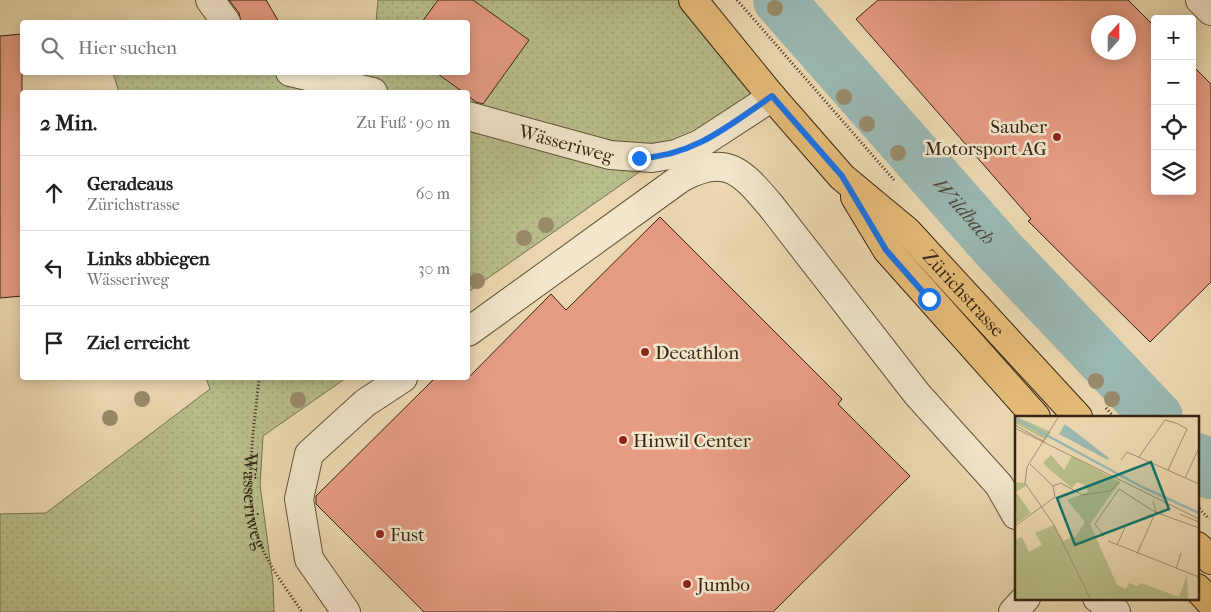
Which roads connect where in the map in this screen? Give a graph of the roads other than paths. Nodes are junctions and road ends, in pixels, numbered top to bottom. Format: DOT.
graph roads {
  1 [pos="210,0"];
  2 [pos="693,0"];
  3 [pos="1200,0"];
  4 [pos="1211,11"];
  5 [pos="225,20"];
  6 [pos="302,75"];
  7 [pos="365,90"];
  8 [pos="772,96"];
  9 [pos="470,117"];
  10 [pos="842,176"];
  11 [pos="470,331"];
  12 [pos="399,380"];
  13 [pos="1035,416"];
  14 [pos="1077,416"];
  15 [pos="1015,513"];
  16 [pos="1198,547"];
  17 [pos="1211,560"];
  18 [pos="1198,589"];
  19 [pos="1024,600"];
  20 [pos="1100,600"];
  21 [pos="1211,603"];
  22 [pos="346,612"];
  23 [pos="1013,612"];
  24 [pos="1116,612"];
  1 -- 5 [label="lane"];
  2 -- 8 [label="main road, Zürichstrasse"];
  3 -- 4 [label="lane"];
  6 -- 7 [label="lane"];
  8 -- 9 [label="lane, Wässeriweg"];
  8 -- 10 [label="main road, Zürichstrasse"];
  10 -- 13 [label="main road, Zürichstrasse"];
  10 -- 14 [label="main road, Zürichstrasse"];
  11 -- 15 [label="lane"];
  12 -- 22 [label="lane"];
  16 -- 17 [label="main road"];
  18 -- 21 [label="main road"];
  19 -- 23 [label="lane"];
  20 -- 24 [label="lane"];
}
